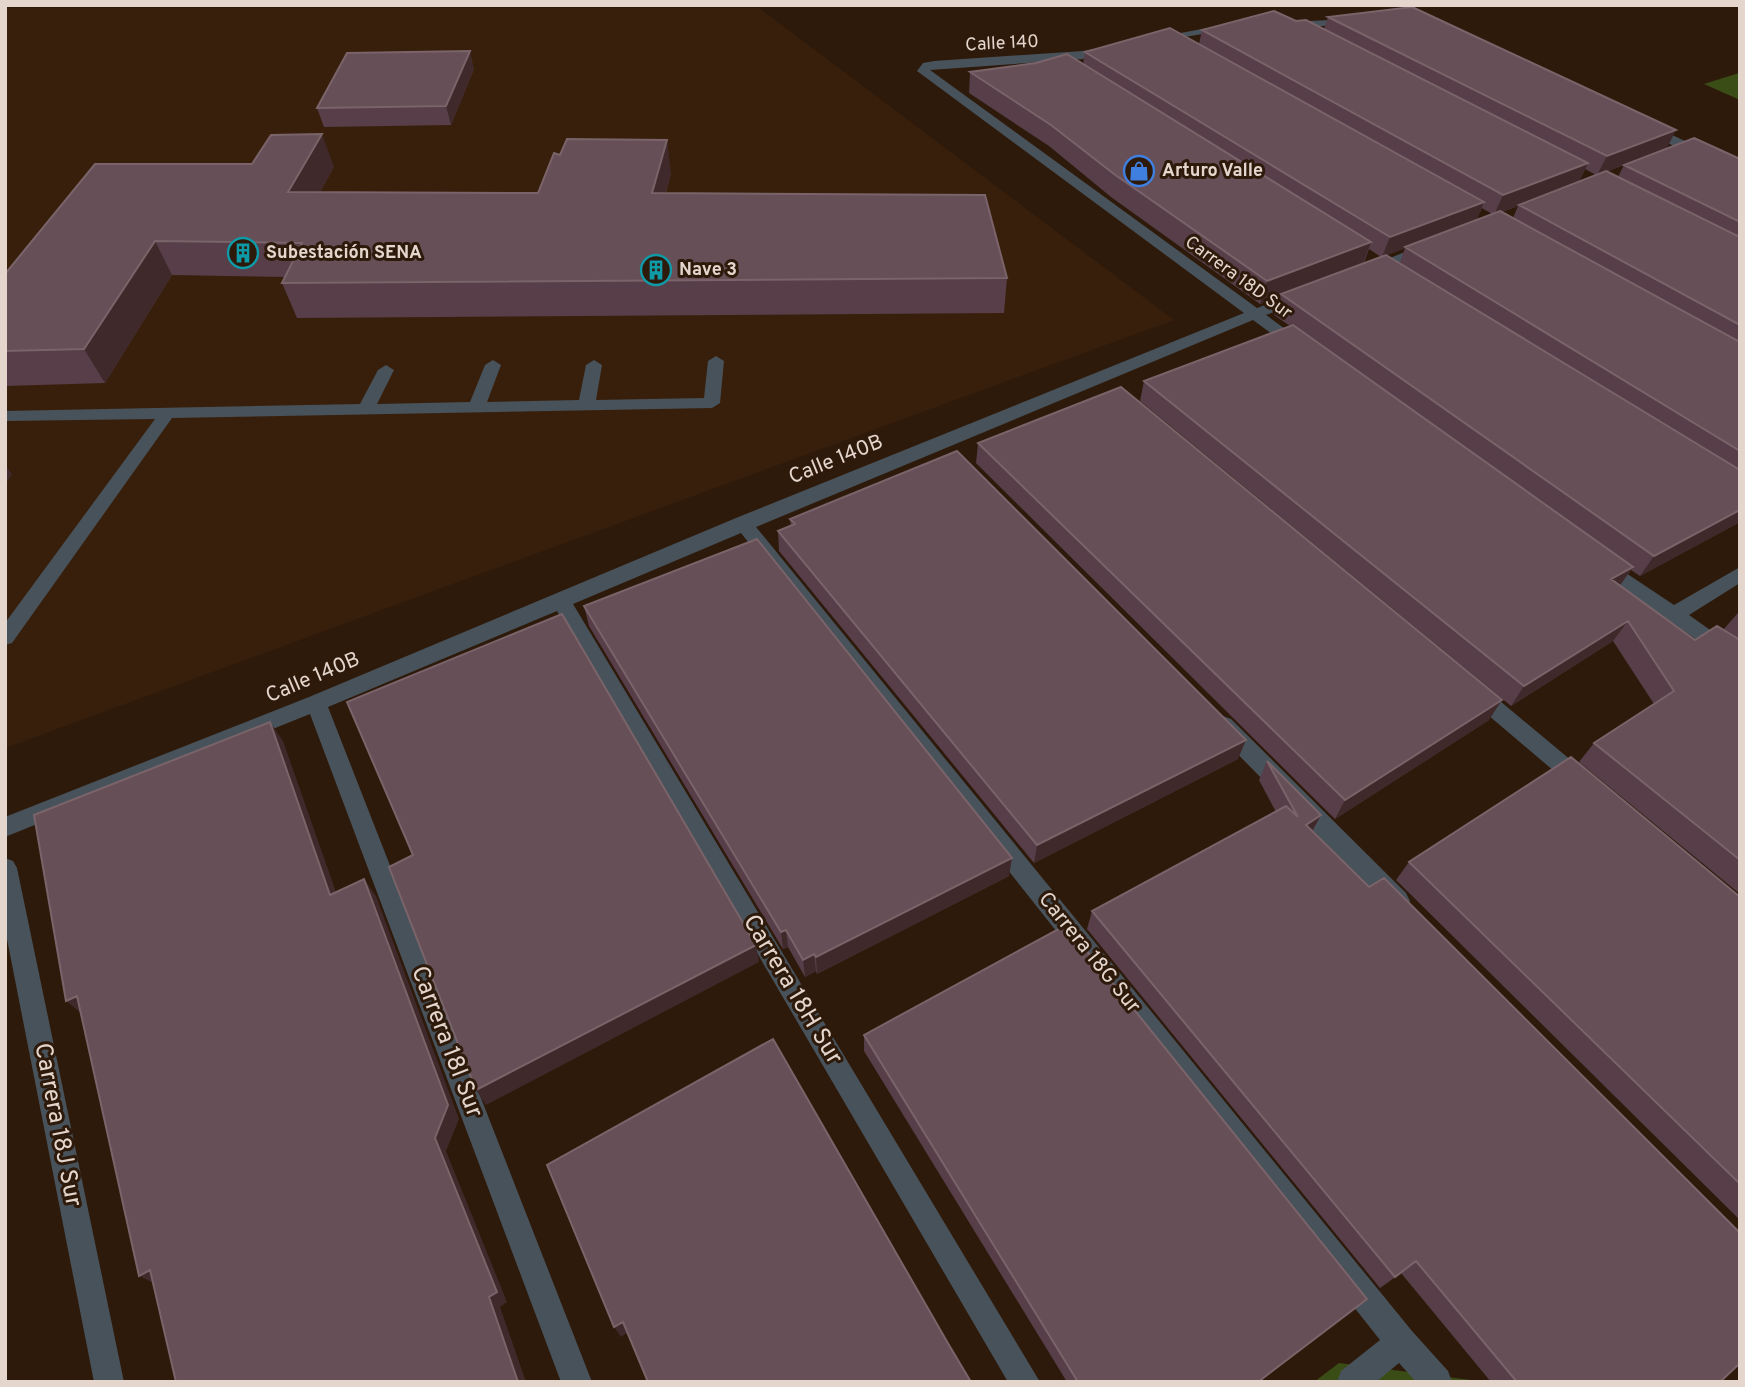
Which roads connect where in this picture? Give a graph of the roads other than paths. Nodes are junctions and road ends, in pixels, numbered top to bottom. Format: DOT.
graph roads {
  1 [pos="1365,22"];
  2 [pos="1243,25"];
  3 [pos="1165,37"];
  4 [pos="1314,38"];
  5 [pos="1143,42"];
  6 [pos="1121,47"];
  7 [pos="1189,50"];
  8 [pos="1049,58"];
  9 [pos="924,69"];
  10 [pos="1073,73"];
  11 [pos="1639,125"];
  12 [pos="1689,148"];
  13 [pos="1666,157"];
  14 [pos="1740,172"];
  15 [pos="1448,239"];
  16 [pos="1354,275"];
  17 [pos="1317,290"];
  18 [pos="1255,314"];
  19 [pos="1312,355"];
  20 [pos="716,361"];
  21 [pos="493,365"];
  22 [pos="594,365"];
  23 [pos="386,370"];
  24 [pos="1097,377"];
  25 [pos="1118,395"];
  26 [pos="587,405"];
  27 [pos="476,408"];
  28 [pos="365,411"];
  29 [pos="166,415"];
  30 [pos="5,416"];
  31 [pos="940,442"];
  32 [pos="960,461"];
  33 [pos="743,523"];
  34 [pos="1584,550"];
  35 [pos="1740,574"];
  36 [pos="560,598"];
  37 [pos="1674,615"];
  38 [pos="5,638"];
  39 [pos="1740,662"];
  40 [pos="1455,676"];
  41 [pos="316,702"];
  42 [pos="1206,709"];
  43 [pos="1602,799"];
  44 [pos="5,827"];
  45 [pos="5,867"];
  46 [pos="1415,919"];
  47 [pos="1401,1342"];
  48 [pos="109,1382"];
  49 [pos="577,1382"];
  50 [pos="1026,1382"];
  51 [pos="1352,1382"];
  52 [pos="1437,1382"];
  1 -- 4 [label="street"];
  2 -- 3 [label="street"];
  3 -- 5 [label="street"];
  3 -- 7 [label="street"];
  6 -- 8 [label="street, Calle 140"];
  8 -- 9 [label="street, Calle 140"];
  8 -- 10 [label="street"];
  9 -- 18 [label="street, Carrera 18D Sur"];
  11 -- 12 [label="street"];
  12 -- 13 [label="street"];
  12 -- 14 [label="street"];
  15 -- 16 [label="street"];
  17 -- 18 [label="street, Calle 140B"];
  18 -- 19 [label="street, Carrera 18D Sur"];
  18 -- 24 [label="street, Calle 140B"];
  20 -- 26 [label="street"];
  21 -- 27 [label="street"];
  22 -- 26 [label="street"];
  23 -- 28 [label="street"];
  24 -- 25 [label="street"];
  24 -- 31 [label="street, Calle 140B"];
  26 -- 27 [label="street"];
  27 -- 28 [label="street"];
  28 -- 29 [label="street"];
  29 -- 30 [label="street"];
  29 -- 38 [label="street"];
  31 -- 32 [label="street"];
  31 -- 33 [label="street, Calle 140B"];
  33 -- 36 [label="street, Calle 140B"];
  33 -- 47 [label="street, Carrera 18G Sur"];
  34 -- 37 [label="street"];
  35 -- 37 [label="street"];
  36 -- 41 [label="street, Calle 140B"];
  36 -- 50 [label="street, Carrera 18H Sur"];
  37 -- 39 [label="street"];
  40 -- 43 [label="street"];
  41 -- 44 [label="street, Calle 140B"];
  41 -- 49 [label="street, Carrera 18I Sur"];
  42 -- 46 [label="street"];
  45 -- 48 [label="street, Carrera 18J Sur"];
  47 -- 51 [label="street"];
  47 -- 52 [label="street, Carrera 18G Sur"];
}
